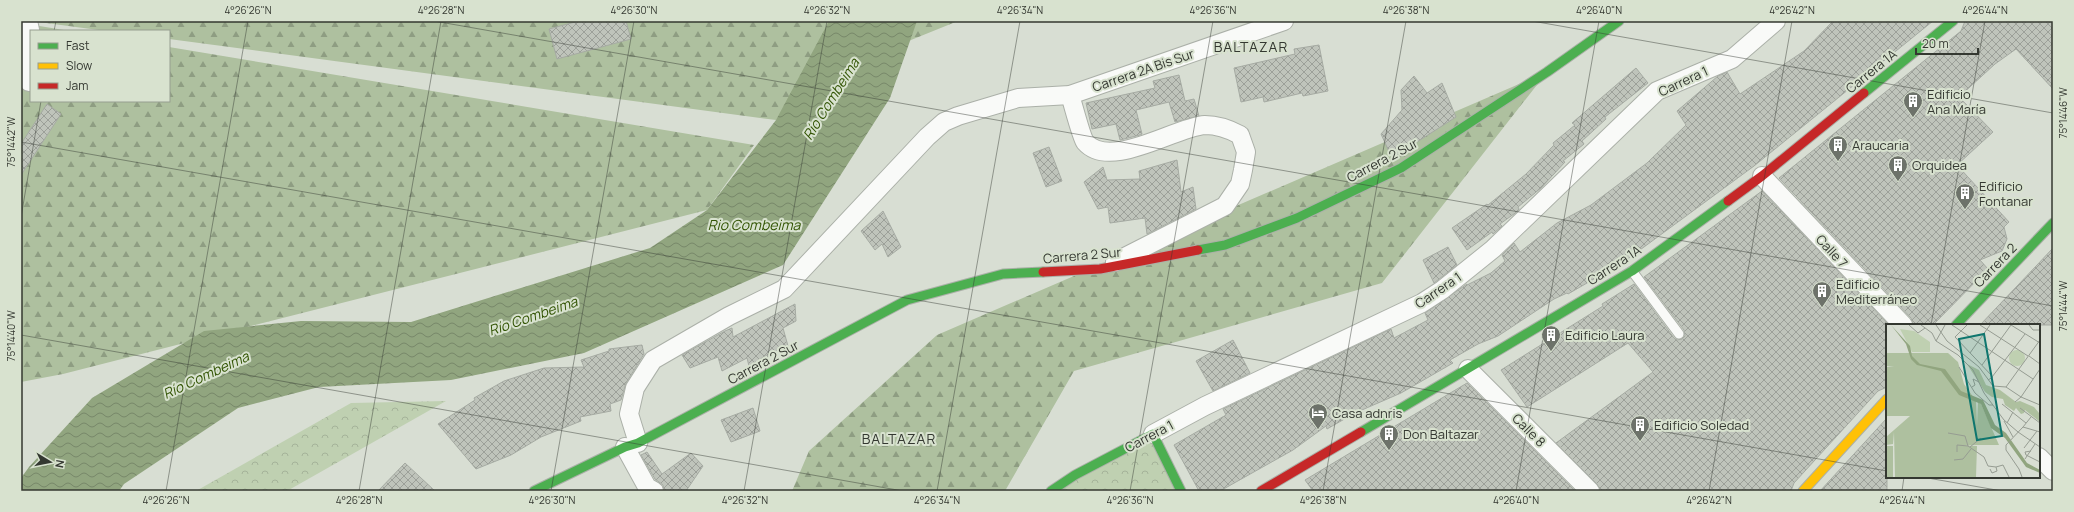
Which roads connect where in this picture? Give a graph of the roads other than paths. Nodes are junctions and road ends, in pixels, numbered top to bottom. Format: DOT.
graph roads {
  1 [pos="28,21"];
  2 [pos="1284,21"];
  3 [pos="1619,21"];
  4 [pos="1776,21"];
  5 [pos="1953,21"];
  6 [pos="29,82"];
  7 [pos="1070,95"];
  8 [pos="1762,176"];
  9 [pos="2053,224"];
  10 [pos="1100,269"];
  11 [pos="1632,271"];
  12 [pos="1902,324"];
  13 [pos="1957,324"];
  14 [pos="1679,334"];
  15 [pos="1468,369"];
  16 [pos="1886,400"];
  17 [pos="1153,434"];
  18 [pos="631,445"];
  19 [pos="2040,458"];
  20 [pos="2053,471"];
  21 [pos="534,491"];
  22 [pos="654,491"];
  23 [pos="1051,491"];
  24 [pos="1181,491"];
  25 [pos="1262,491"];
  26 [pos="1590,491"];
  27 [pos="1803,491"];
  1 -- 6 [label="street"];
  2 -- 7 [label="street, Carrera 2A Bis Sur"];
  3 -- 10 [label="street, Carrera 2 Sur"];
  4 -- 17 [label="street, Carrera 1"];
  5 -- 8 [label="street, Carrera 1A"];
  7 -- 10 [label="street"];
  7 -- 18 [label="street, Carrera 2A Bis Sur"];
  8 -- 11 [label="street, Carrera 1A"];
  8 -- 12 [label="street, Calle 7"];
  9 -- 13 [label="street, Carrera 2"];
  10 -- 18 [label="street, Carrera 2 Sur"];
  11 -- 14 [label="lane"];
  11 -- 15 [label="street, Carrera 1A"];
  15 -- 25 [label="street, Carrera 1A"];
  15 -- 26 [label="street, Calle 8"];
  16 -- 27 [label="street"];
  17 -- 23 [label="street, Carrera 1"];
  17 -- 24 [label="street"];
  18 -- 21 [label="street, Carrera 2 Sur"];
  18 -- 22 [label="street, Carrera 2A Bis Sur"];
  19 -- 20 [label="street"];
}
